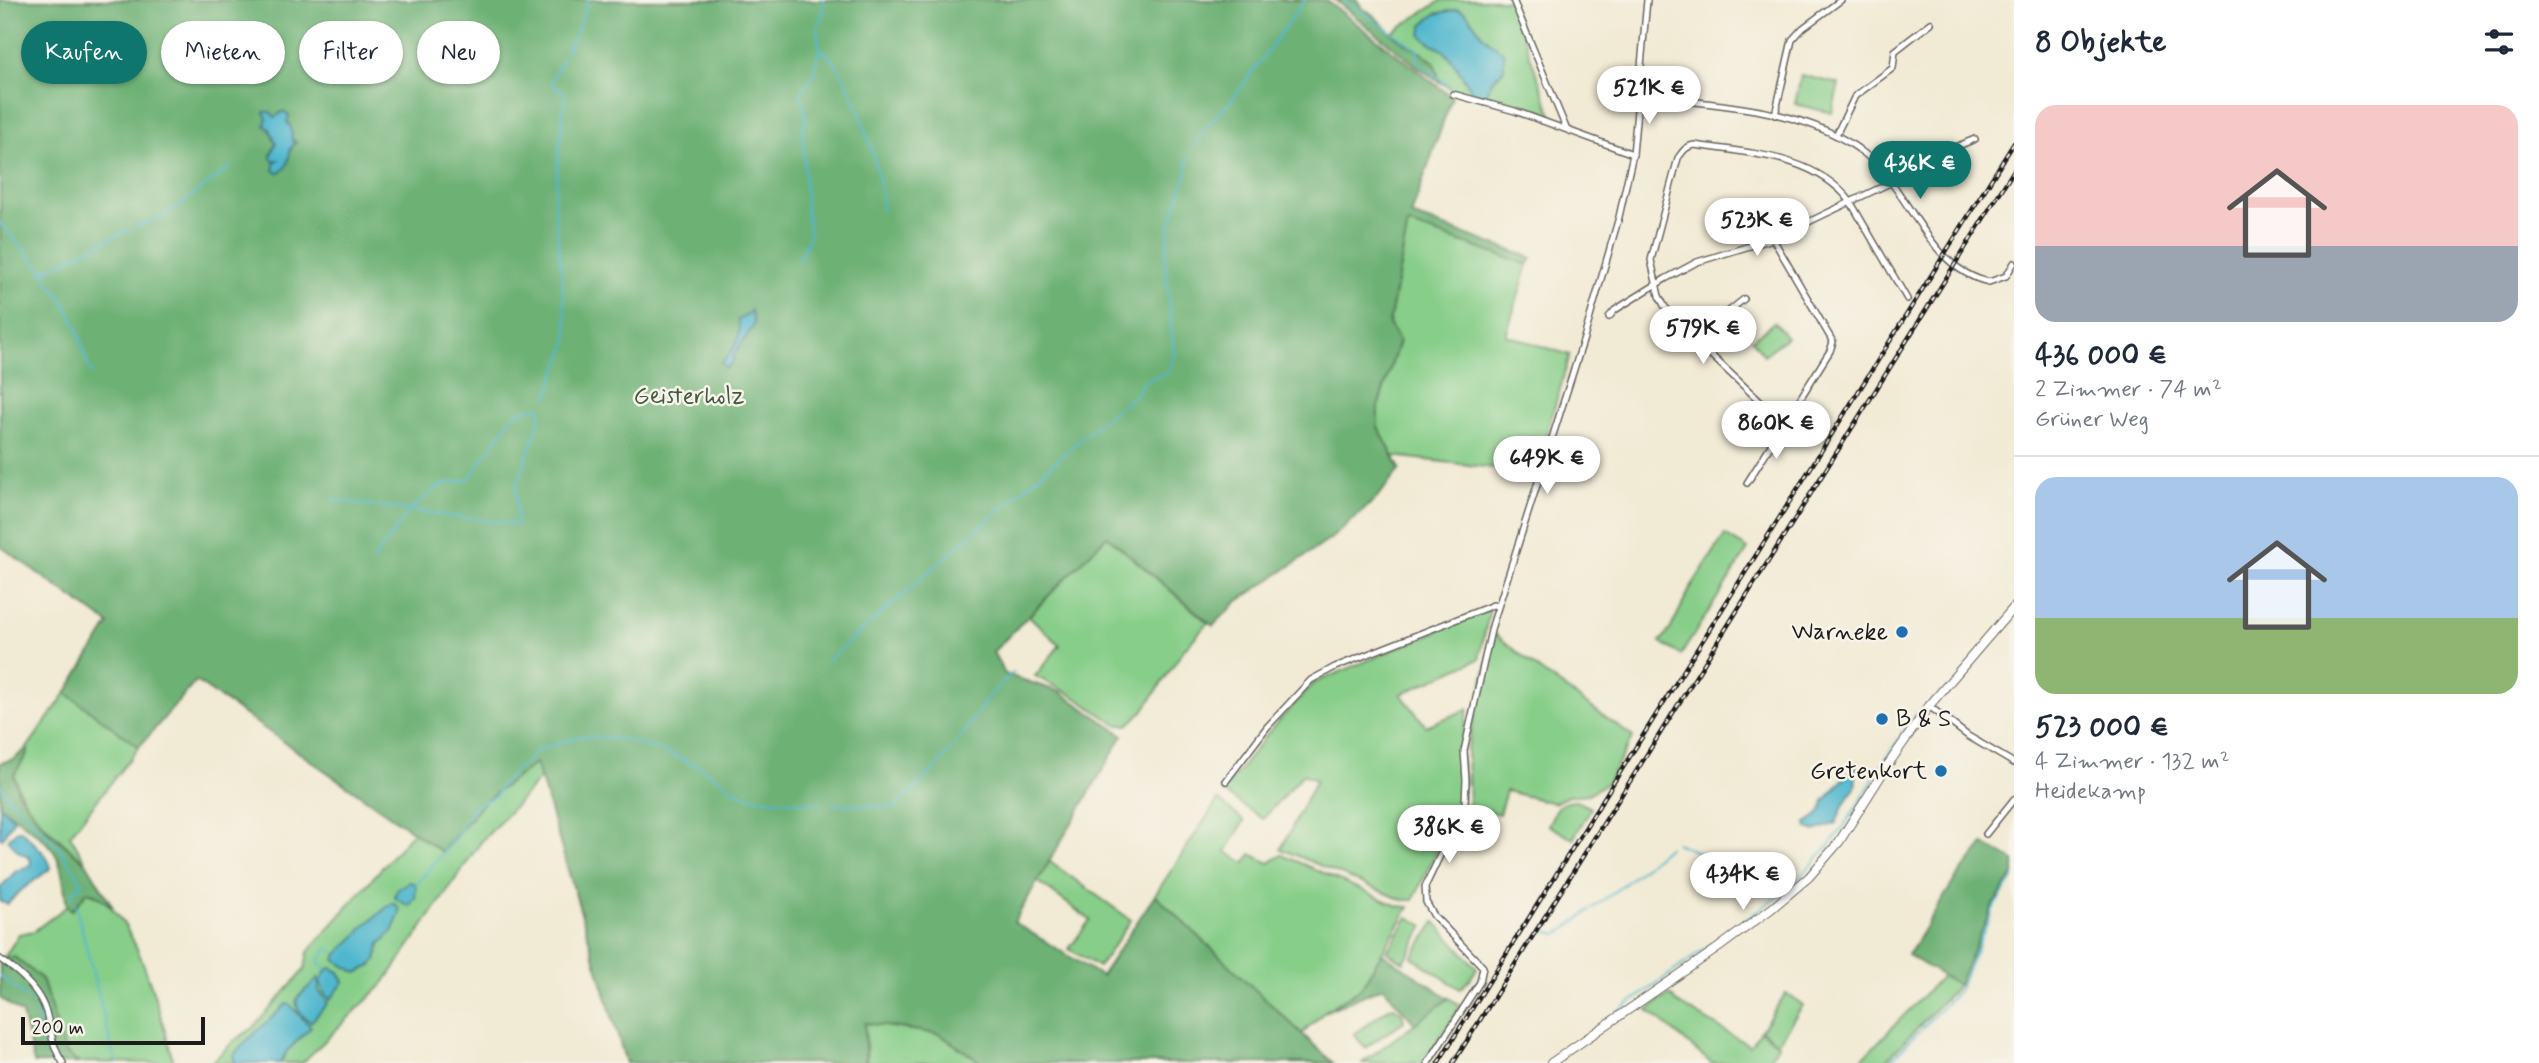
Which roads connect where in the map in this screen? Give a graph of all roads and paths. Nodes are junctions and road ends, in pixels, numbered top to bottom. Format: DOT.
graph roads {
  1 [pos="1513,0"];
  2 [pos="1647,0"];
  3 [pos="1841,0"];
  4 [pos="1931,23"];
  5 [pos="1453,94"];
  6 [pos="1639,96"];
  7 [pos="1775,115"];
  8 [pos="1566,128"];
  9 [pos="1836,135"];
  10 [pos="1975,139"];
  11 [pos="1633,154"];
  12 [pos="1892,182"];
  13 [pos="1850,201"];
  14 [pos="1773,239"];
  15 [pos="2014,263"];
  16 [pos="1655,285"];
  17 [pos="1744,299"];
  18 [pos="1907,299"];
  19 [pos="1609,317"];
  20 [pos="1694,339"];
  21 [pos="1784,425"];
  22 [pos="1746,482"];
  23 [pos="1497,606"];
  24 [pos="2014,607"];
  25 [pos="1929,706"];
  26 [pos="2014,763"];
  27 [pos="1226,781"];
  28 [pos="2014,799"];
  29 [pos="1986,834"];
  30 [pos="0,959"];
  31 [pos="63,1063"];
  32 [pos="1428,1063"];
  33 [pos="1551,1063"];
  1 -- 8 [label="street"];
  2 -- 6 [label="street"];
  3 -- 7 [label="street"];
  4 -- 9 [label="street"];
  5 -- 8 [label="street"];
  6 -- 7 [label="street"];
  6 -- 11 [label="street"];
  7 -- 9 [label="street"];
  8 -- 11 [label="street"];
  9 -- 12 [label="street"];
  10 -- 12 [label="street"];
  11 -- 23 [label="street"];
  12 -- 13 [label="street"];
  12 -- 15 [label="street"];
  13 -- 14 [label="street"];
  13 -- 16 [label="street"];
  13 -- 18 [label="street"];
  14 -- 16 [label="street"];
  14 -- 21 [label="street"];
  16 -- 19 [label="street"];
  16 -- 20 [label="street"];
  17 -- 20 [label="street"];
  20 -- 21 [label="street"];
  21 -- 22 [label="street"];
  23 -- 27 [label="street"];
  23 -- 32 [label="street"];
  24 -- 25 [label="main road"];
  25 -- 26 [label="street"];
  25 -- 33 [label="main road"];
  28 -- 29 [label="street"];
  30 -- 31 [label="street"];
}
